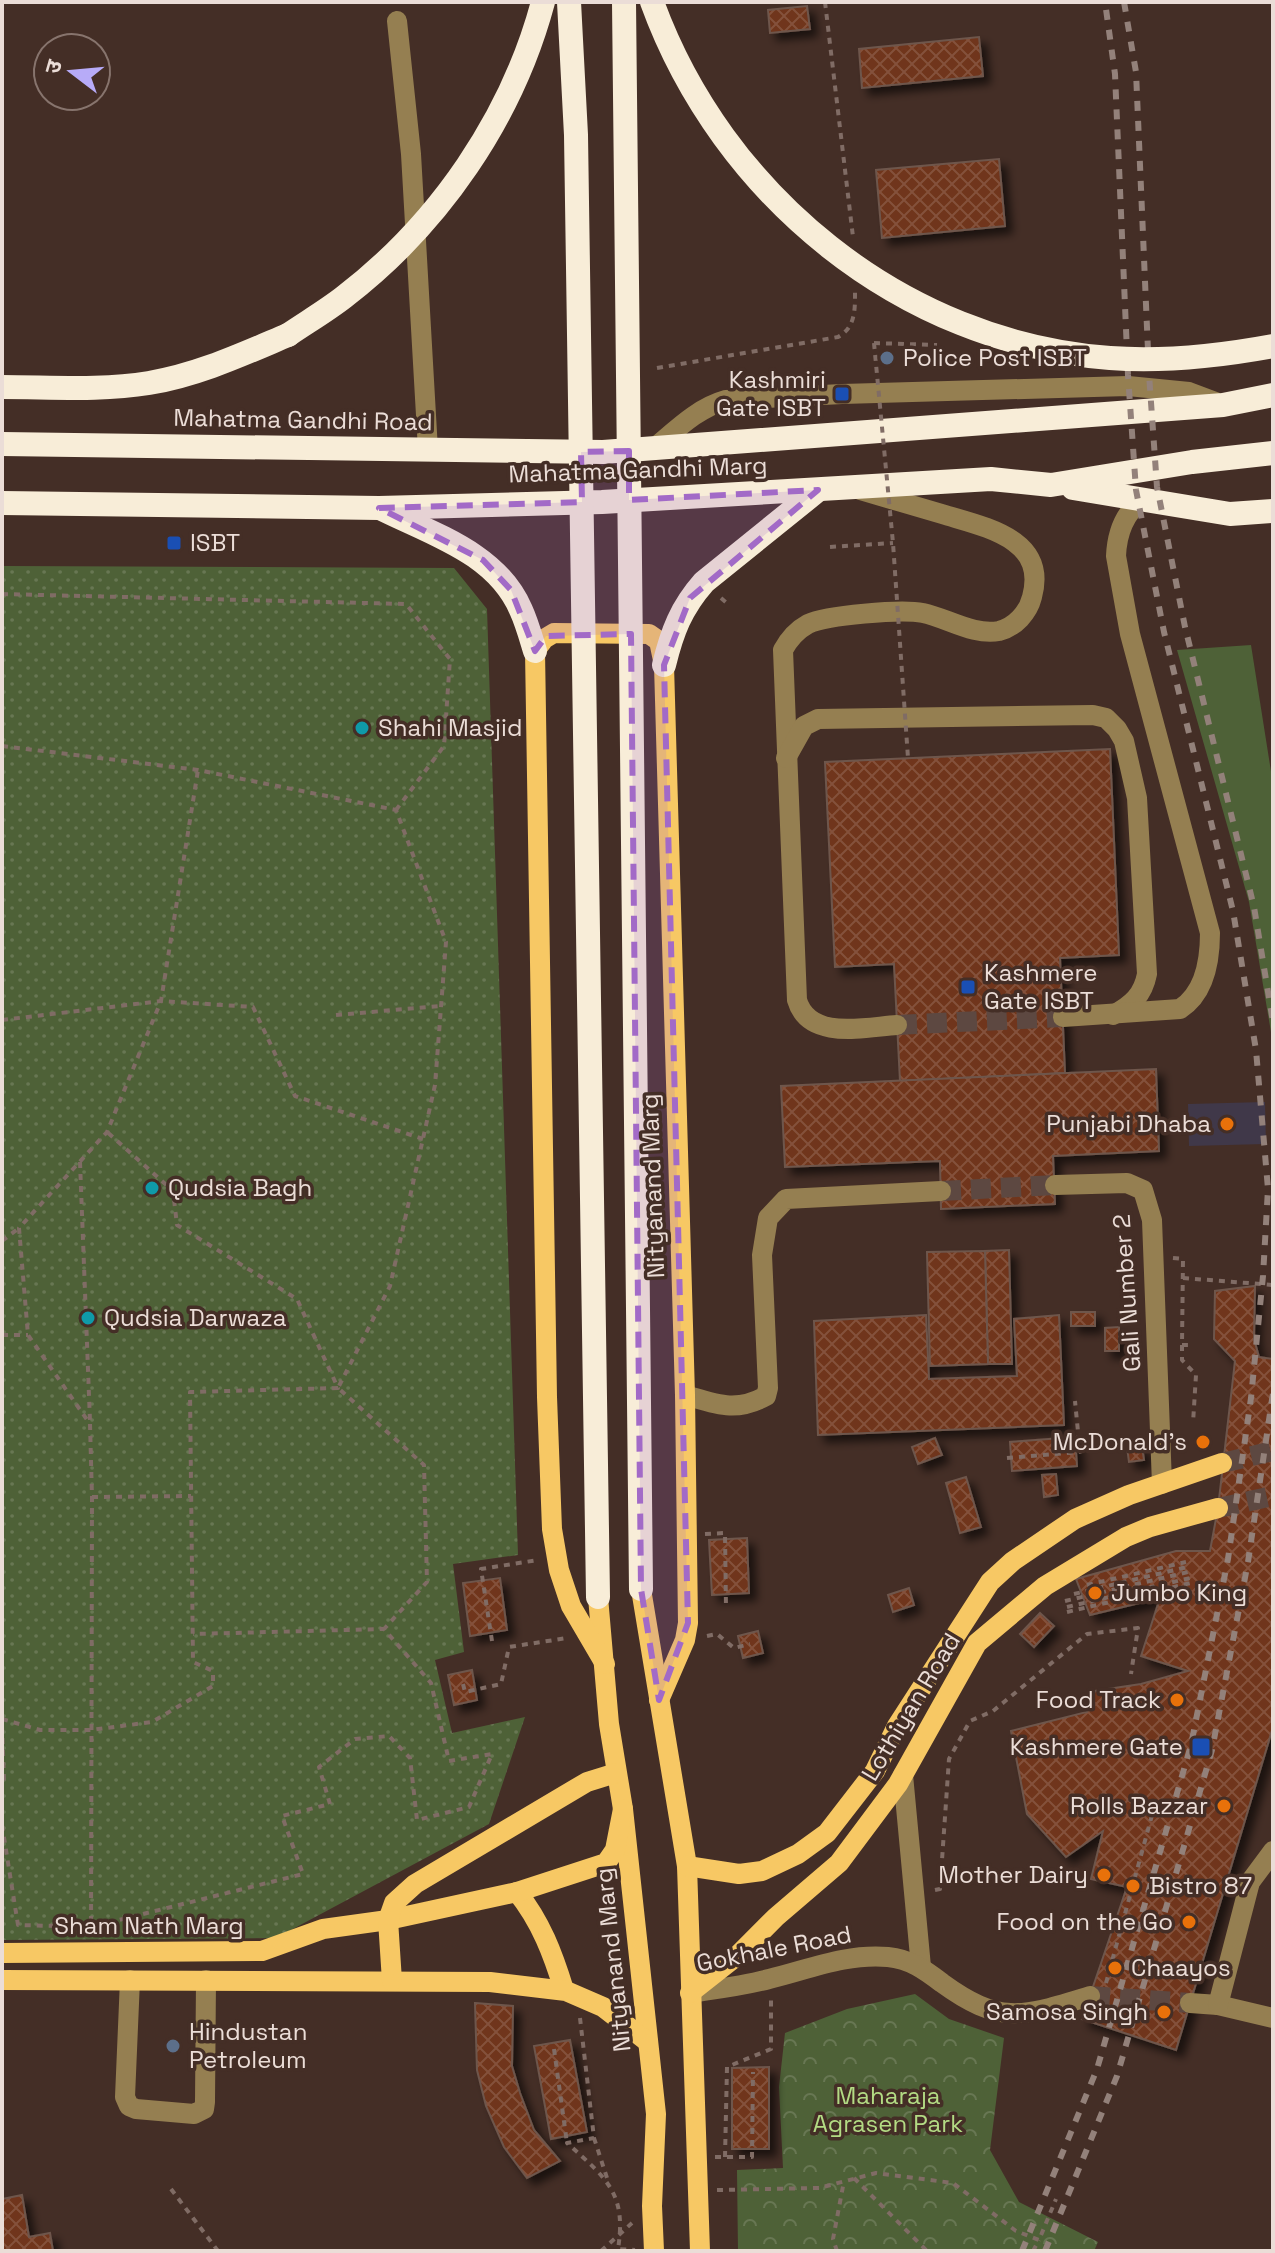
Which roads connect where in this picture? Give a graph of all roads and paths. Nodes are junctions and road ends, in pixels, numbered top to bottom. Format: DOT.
graph roads {
  1 [pos="543,2"];
  2 [pos="569,2"];
  3 [pos="624,2"];
  4 [pos="652,2"];
  5 [pos="397,21"];
  6 [pos="937,345"];
  7 [pos="1273,346"];
  8 [pos="2,387"];
  9 [pos="1273,395"];
  10 [pos="1223,405"];
  11 [pos="2,444"];
  12 [pos="428,450"];
  13 [pos="652,450"];
  14 [pos="603,452"];
  15 [pos="1273,453"];
  16 [pos="1051,485"];
  17 [pos="849,487"];
  18 [pos="818,490"];
  19 [pos="1143,499"];
  20 [pos="2,503"];
  21 [pos="379,508"];
  22 [pos="1273,511"];
  23 [pos="893,543"];
  24 [pos="830,547"];
  25 [pos="2,594"];
  26 [pos="535,651"];
  27 [pos="664,665"];
  28 [pos="2,746"];
  29 [pos="786,758"];
  30 [pos="908,758"];
  31 [pos="198,770"];
  32 [pos="396,810"];
  33 [pos="161,1001"];
  34 [pos="440,1006"];
  35 [pos="336,1015"];
  36 [pos="1113,1015"];
  37 [pos="1063,1017"];
  38 [pos="2,1020"];
  39 [pos="897,1025"];
  40 [pos="107,1132"];
  41 [pos="423,1139"];
  42 [pos="80,1161"];
  43 [pos="1055,1185"];
  44 [pos="941,1191"];
  45 [pos="19,1228"];
  46 [pos="2,1241"];
  47 [pos="1172,1258"];
  48 [pos="1183,1278"];
  49 [pos="1216,1281"];
  50 [pos="1273,1285"];
  51 [pos="1215,1291"];
  52 [pos="2,1335"];
  53 [pos="28,1335"];
  54 [pos="338,1388"];
  55 [pos="685,1395"];
  56 [pos="1075,1401"];
  57 [pos="1193,1423"];
  58 [pos="90,1424"];
  59 [pos="1007,1458"];
  60 [pos="1222,1463"];
  61 [pos="1162,1484"];
  62 [pos="191,1496"];
  63 [pos="92,1497"];
  64 [pos="1218,1508"];
  65 [pos="687,1535"];
  66 [pos="557,1558"];
  67 [pos="1187,1567"];
  68 [pos="1190,1581"];
  69 [pos="641,1589"];
  70 [pos="598,1597"];
  71 [pos="726,1609"];
  72 [pos="384,1629"];
  73 [pos="193,1634"];
  74 [pos="587,1634"];
  75 [pos="685,1640"];
  76 [pos="492,1641"];
  77 [pos="750,1644"];
  78 [pos="605,1664"];
  79 [pos="1131,1674"];
  80 [pos="463,1684"];
  81 [pos="659,1700"];
  82 [pos="2,1719"];
  83 [pos="2,1726"];
  84 [pos="91,1730"];
  85 [pos="616,1773"];
  86 [pos="903,1775"];
  87 [pos="2,1786"];
  88 [pos="1154,1808"];
  89 [pos="623,1809"];
  90 [pos="2,1825"];
  91 [pos="1273,1851"];
  92 [pos="687,1866"];
  93 [pos="517,1892"];
  94 [pos="913,1896"];
  95 [pos="388,1920"];
  96 [pos="91,1927"];
  97 [pos="2,1953"];
  98 [pos="91,1953"];
  99 [pos="921,1967"];
  100 [pos="771,1979"];
  101 [pos="2,1980"];
  102 [pos="130,1980"];
  103 [pos="206,1980"];
  104 [pos="392,1981"];
  105 [pos="570,1993"];
  106 [pos="690,1993"];
  107 [pos="1096,1996"];
  108 [pos="1190,2003"];
  109 [pos="1218,2005"];
  110 [pos="1273,2018"];
  111 [pos="648,2042"];
  112 [pos="554,2049"];
  113 [pos="753,2072"];
  114 [pos="594,2138"];
  115 [pos="567,2143"];
  116 [pos="698,2157"];
  117 [pos="725,2157"];
  118 [pos="854,2178"];
  119 [pos="607,2179"];
  120 [pos="844,2181"];
  121 [pos="171,2189"];
  122 [pos="698,2190"];
  123 [pos="1056,2199"];
  124 [pos="652,2206"];
  125 [pos="620,2234"];
  126 [pos="1039,2240"];
  127 [pos="218,2251"];
  128 [pos="601,2251"];
  129 [pos="654,2251"];
  130 [pos="700,2251"];
  131 [pos="837,2251"];
  132 [pos="927,2251"];
  133 [pos="1033,2251"];
  1 -- 8 [label="highway, bridge"];
  2 -- 70 [label="highway, bridge"];
  3 -- 69 [label="highway, bridge"];
  4 -- 7 [label="highway, bridge"];
  5 -- 12 [label="street"];
  6 -- 23 [label="path, bridge"];
  9 -- 10 [label="highway, Mahatma Gandhi Marg"];
  10 -- 13 [label="highway, Mahatma Gandhi Marg"];
  10 -- 13 [label="street"];
  11 -- 12 [label="highway, Mahatma Gandhi Road"];
  12 -- 14 [label="highway, Mahatma Gandhi Road"];
  13 -- 14 [label="highway, Mahatma Gandhi Marg"];
  15 -- 16 [label="highway, Mahatma Gandhi Marg"];
  16 -- 17 [label="highway, Mahatma Gandhi Marg"];
  16 -- 19 [label="highway"];
  17 -- 18 [label="highway, Mahatma Gandhi Marg"];
  17 -- 29 [label="street"];
  18 -- 21 [label="highway, Mahatma Gandhi Marg"];
  18 -- 27 [label="highway"];
  19 -- 22 [label="highway"];
  19 -- 36 [label="street"];
  20 -- 21 [label="highway, Mahatma Gandhi Marg"];
  21 -- 26 [label="highway"];
  23 -- 24 [label="path"];
  23 -- 30 [label="path, bridge"];
  25 -- 32 [label="path"];
  26 -- 27 [label="main road"];
  26 -- 66 [label="main road, Nityanand Marg"];
  27 -- 55 [label="main road, Nityanand Marg"];
  28 -- 31 [label="path"];
  29 -- 36 [label="street"];
  29 -- 39 [label="street"];
  31 -- 32 [label="path"];
  31 -- 33 [label="path"];
  32 -- 34 [label="path"];
  33 -- 38 [label="path"];
  33 -- 40 [label="path"];
  33 -- 41 [label="path"];
  34 -- 35 [label="path"];
  34 -- 41 [label="path"];
  36 -- 37 [label="street"];
  40 -- 42 [label="path"];
  40 -- 54 [label="path"];
  41 -- 54 [label="path"];
  42 -- 45 [label="path"];
  42 -- 58 [label="path"];
  43 -- 61 [label="street, Gali Number 2"];
  44 -- 55 [label="street"];
  45 -- 46 [label="path"];
  45 -- 53 [label="path"];
  47 -- 48 [label="path"];
  48 -- 49 [label="path"];
  48 -- 57 [label="path"];
  49 -- 50 [label="path"];
  49 -- 51 [label="path"];
  52 -- 53 [label="path"];
  53 -- 58 [label="path"];
  54 -- 62 [label="path"];
  54 -- 72 [label="path"];
  55 -- 65 [label="main road, Nityanand Marg"];
  56 -- 59 [label="path"];
  58 -- 63 [label="path"];
  60 -- 61 [label="main road, Lothiyan Road"];
  61 -- 92 [label="main road, Lothiyan Road"];
  62 -- 63 [label="path"];
  62 -- 73 [label="path"];
  63 -- 84 [label="path"];
  64 -- 86 [label="main road, Lothiyan Road"];
  65 -- 71 [label="path"];
  65 -- 75 [label="main road, Nityanand Marg"];
  66 -- 74 [label="main road, Nityanand Marg"];
  66 -- 76 [label="path"];
  67 -- 68 [label="path"];
  69 -- 81 [label="main road"];
  70 -- 78 [label="main road, Nityanand Marg"];
  72 -- 73 [label="path"];
  72 -- 96 [label="path"];
  73 -- 84 [label="path"];
  74 -- 78 [label="main road, Nityanand Marg"];
  74 -- 80 [label="path"];
  75 -- 77 [label="path"];
  75 -- 81 [label="main road, Nityanand Marg"];
  78 -- 85 [label="main road, Nityanand Marg"];
  79 -- 94 [label="path"];
  81 -- 92 [label="main road"];
  82 -- 84 [label="path"];
  83 -- 87 [label="path"];
  84 -- 96 [label="path"];
  85 -- 89 [label="main road, Nityanand Marg"];
  85 -- 95 [label="main road"];
  86 -- 94 [label="street"];
  86 -- 106 [label="main road, Lothiyan Road"];
  88 -- 107 [label="path"];
  89 -- 93 [label="main road, Sham Nath Marg"];
  89 -- 111 [label="main road, Nityanand Marg"];
  90 -- 96 [label="path"];
  91 -- 109 [label="street"];
  92 -- 106 [label="main road"];
  93 -- 95 [label="main road, Sham Nath Marg"];
  93 -- 105 [label="main road"];
  94 -- 99 [label="street"];
  95 -- 98 [label="main road, Sham Nath Marg"];
  95 -- 104 [label="main road"];
  96 -- 98 [label="path"];
  97 -- 98 [label="main road, Sham Nath Marg"];
  99 -- 100 [label="street, Gokhale Road"];
  99 -- 107 [label="street, Gokhale Road"];
  100 -- 106 [label="street, Gokhale Road"];
  100 -- 117 [label="path"];
  101 -- 102 [label="main road"];
  102 -- 103 [label="main road"];
  102 -- 103 [label="street"];
  103 -- 104 [label="main road"];
  104 -- 105 [label="main road"];
  105 -- 111 [label="main road"];
  105 -- 114 [label="path"];
  106 -- 116 [label="main road"];
  108 -- 109 [label="street"];
  109 -- 110 [label="street"];
  111 -- 124 [label="main road, Nityanand Marg"];
  112 -- 115 [label="path"];
  113 -- 117 [label="path"];
  114 -- 115 [label="path"];
  114 -- 119 [label="path"];
  115 -- 119 [label="path"];
  116 -- 117 [label="path"];
  116 -- 122 [label="main road"];
  118 -- 120 [label="path"];
  118 -- 126 [label="path"];
  118 -- 132 [label="path"];
  119 -- 125 [label="path"];
  120 -- 122 [label="path"];
  120 -- 131 [label="path"];
  121 -- 127 [label="path"];
  122 -- 130 [label="main road"];
  123 -- 126 [label="path"];
  124 -- 125 [label="path"];
  124 -- 129 [label="main road, Nityanand Marg"];
  125 -- 128 [label="path"];
  125 -- 129 [label="path"];
  126 -- 133 [label="path"];
}
